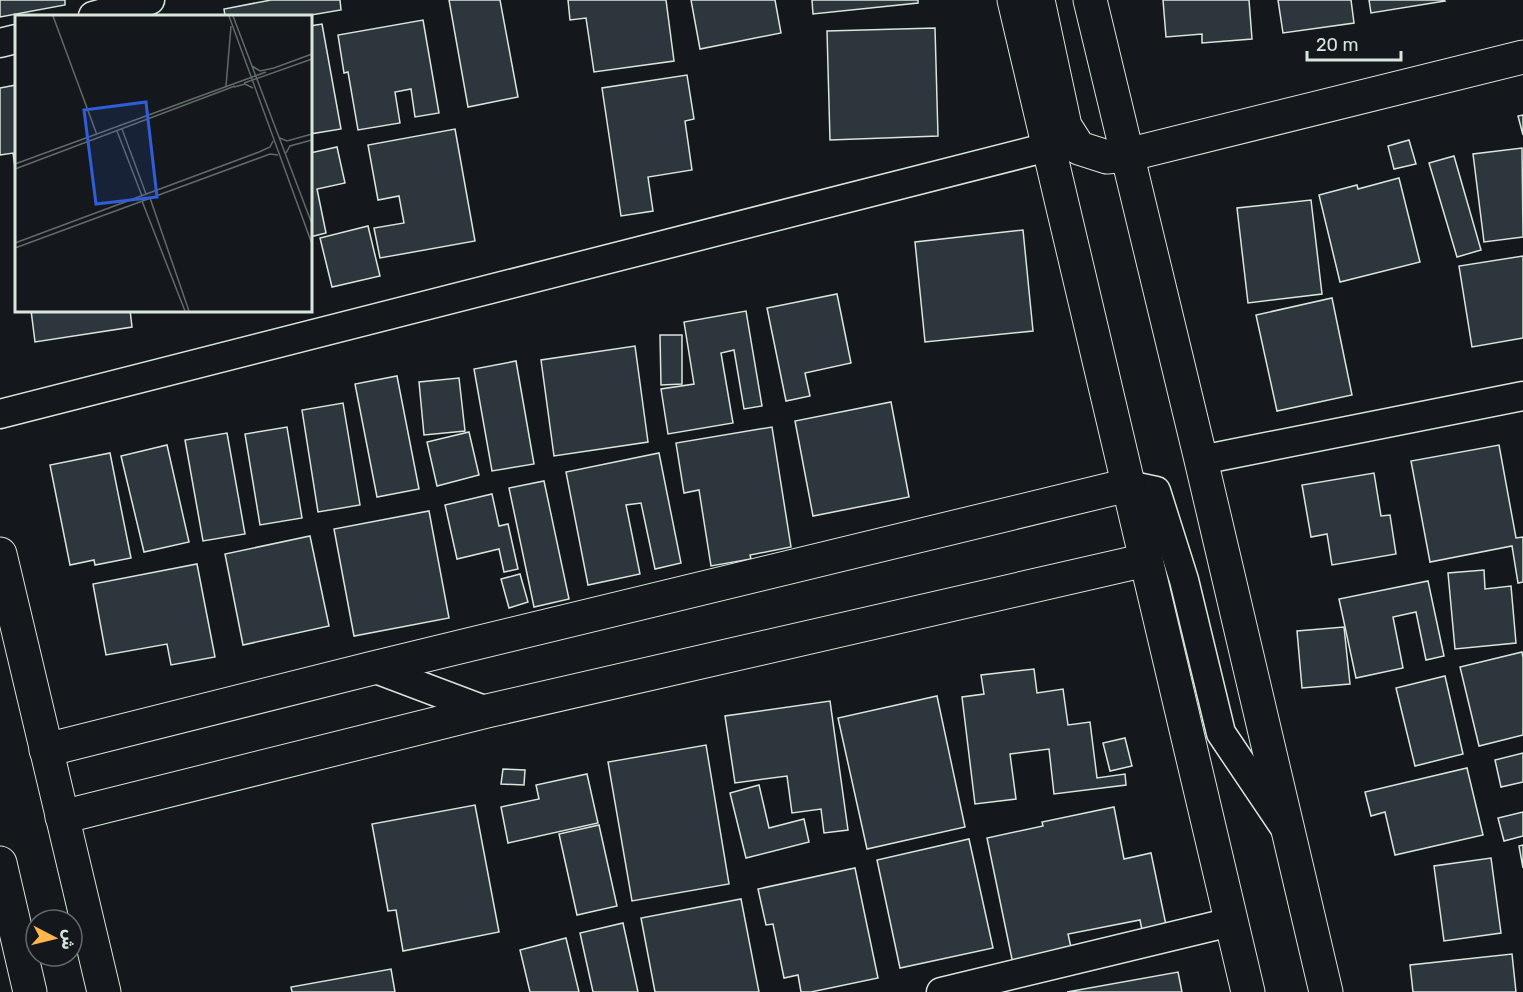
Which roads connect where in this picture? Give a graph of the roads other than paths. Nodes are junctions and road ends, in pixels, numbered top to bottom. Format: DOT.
graph roads {
  1 [pos="150,0"];
  2 [pos="1014,0"];
  3 [pos="1038,0"];
  4 [pos="1090,0"];
  5 [pos="97,15"];
  6 [pos="15,39"];
  7 [pos="0,43"];
  8 [pos="1523,57"];
  9 [pos="1048,147"];
  10 [pos="1127,154"];
  11 [pos="1523,396"];
  12 [pos="0,414"];
  13 [pos="1201,460"];
  14 [pos="1128,485"];
  15 [pos="0,554"];
  16 [pos="1146,560"];
  17 [pos="373,668"];
  18 [pos="487,711"];
  19 [pos="46,750"];
  20 [pos="62,817"];
  21 [pos="1289,835"];
  22 [pos="2,874"];
  23 [pos="1231,922"];
  24 [pos="30,992"];
  25 [pos="104,992"];
  26 [pos="941,992"];
  27 [pos="1248,992"];
  28 [pos="1326,992"];
  1 -- 5 [label="street"];
  2 -- 9 [label="street"];
  3 -- 10 [label="street"];
  4 -- 10 [label="street"];
  6 -- 7 [label="street"];
  8 -- 10 [label="street"];
  9 -- 12 [label="street"];
  9 -- 14 [label="street"];
  10 -- 13 [label="street"];
  11 -- 13 [label="street"];
  13 -- 21 [label="street"];
  14 -- 16 [label="street"];
  14 -- 17 [label="street"];
  14 -- 21 [label="street"];
  15 -- 19 [label="street"];
  16 -- 18 [label="street"];
  16 -- 23 [label="street"];
  17 -- 18 [label="street"];
  17 -- 19 [label="street"];
  18 -- 20 [label="street"];
  19 -- 20 [label="street"];
  20 -- 25 [label="street"];
  21 -- 28 [label="street"];
  22 -- 24 [label="street"];
  23 -- 26 [label="street"];
  23 -- 27 [label="street"];
}
